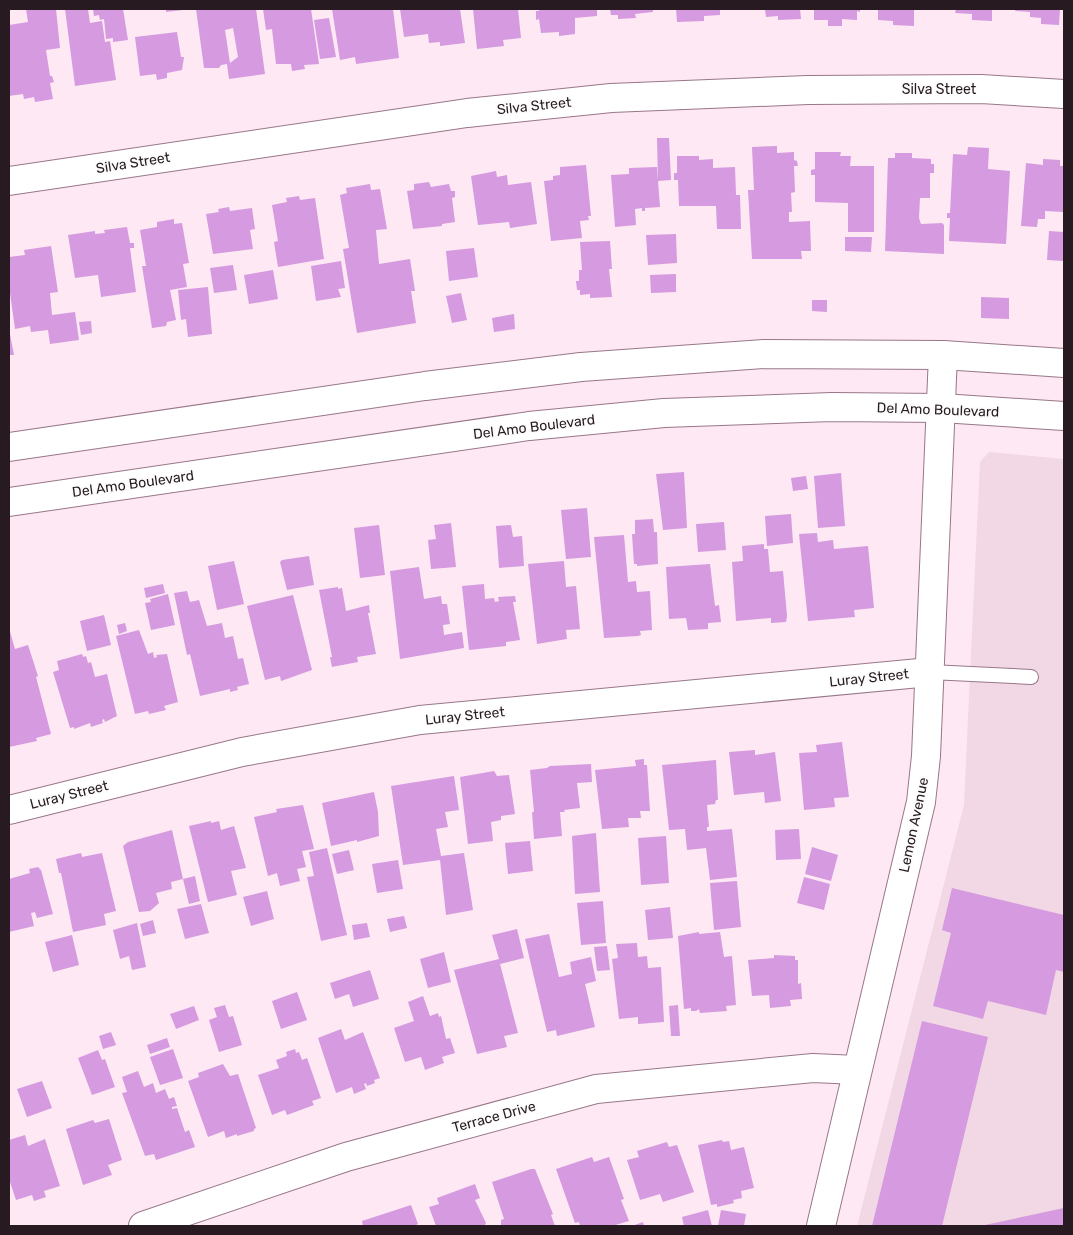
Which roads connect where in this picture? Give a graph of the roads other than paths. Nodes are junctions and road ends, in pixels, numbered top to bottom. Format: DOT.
graph roads {
  1 [pos="1064,94"];
  2 [pos="9,182"];
  3 [pos="943,355"];
  4 [pos="1064,363"];
  5 [pos="942,408"];
  6 [pos="1064,416"];
  7 [pos="9,447"];
  8 [pos="9,502"];
  9 [pos="930,672"];
  10 [pos="1031,677"];
  11 [pos="9,810"];
  12 [pos="857,1070"];
  13 [pos="143,1226"];
  14 [pos="821,1226"];
  1 -- 2 [label="street, Silva Street"];
  3 -- 4 [label="street"];
  3 -- 5 [label="street, Lemon Avenue"];
  3 -- 7 [label="street"];
  5 -- 6 [label="street, Del Amo Boulevard"];
  5 -- 8 [label="street, Del Amo Boulevard"];
  5 -- 9 [label="street, Lemon Avenue"];
  9 -- 10 [label="lane"];
  9 -- 11 [label="street, Luray Street"];
  9 -- 12 [label="street, Lemon Avenue"];
  12 -- 13 [label="street, Terrace Drive"];
  12 -- 14 [label="street, Lemon Avenue"];
}
